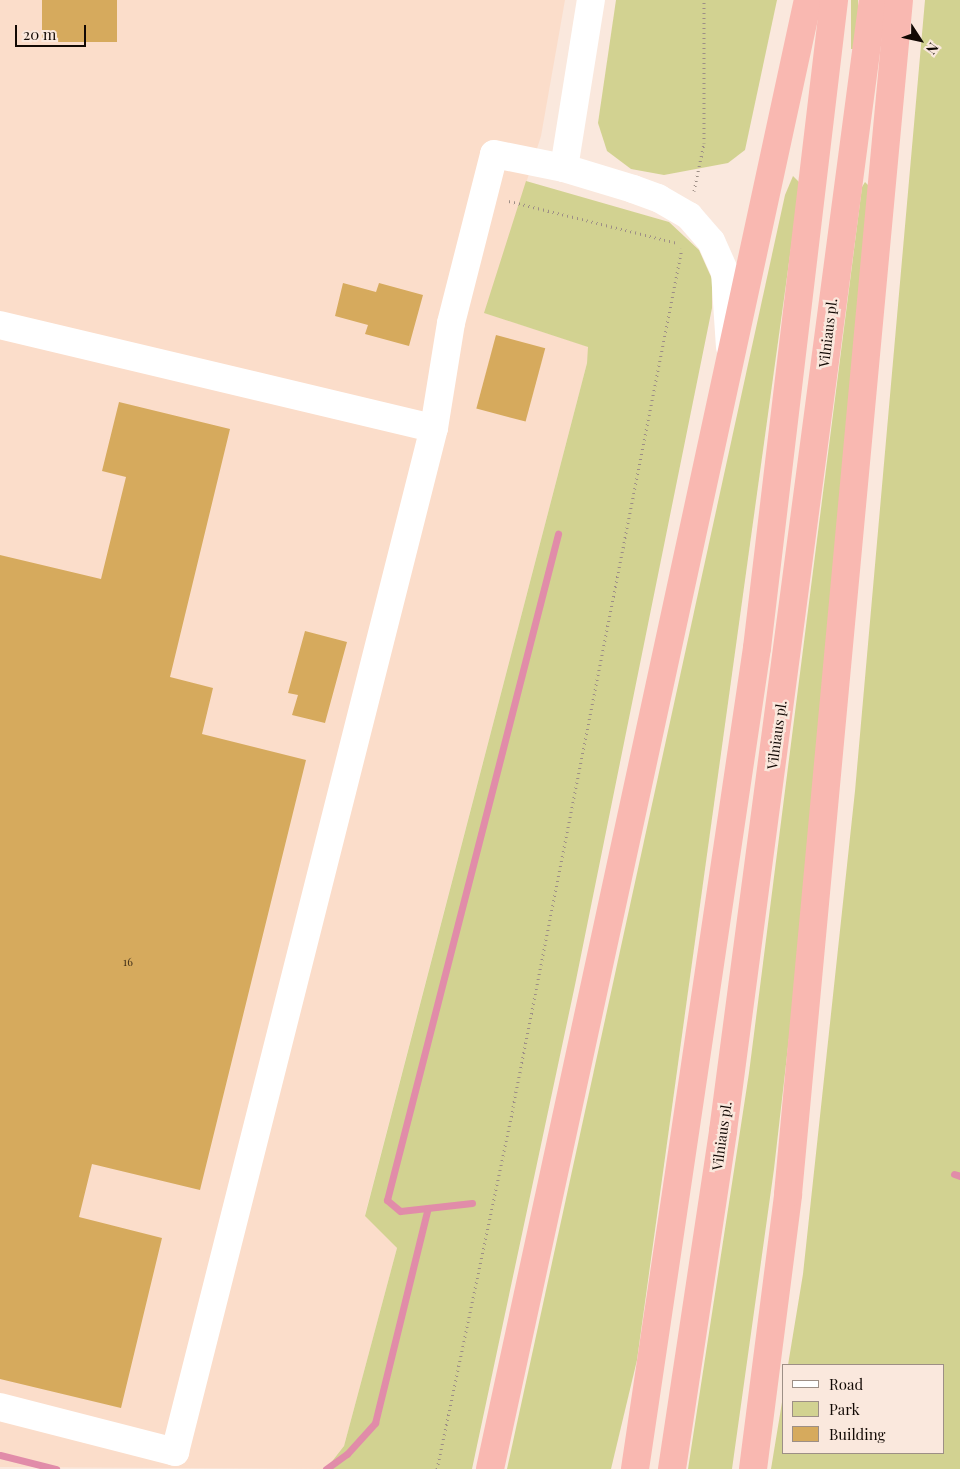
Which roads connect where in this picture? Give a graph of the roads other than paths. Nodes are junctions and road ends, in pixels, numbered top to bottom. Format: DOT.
graph roads {
  1 [pos="591,0"];
  2 [pos="808,0"];
  3 [pos="834,0"];
  4 [pos="873,0"];
  5 [pos="899,0"];
  6 [pos="564,168"];
  7 [pos="0,325"];
  8 [pos="730,360"];
  9 [pos="434,428"];
  10 [pos="0,1407"];
  11 [pos="490,1469"];
  12 [pos="635,1469"];
  13 [pos="672,1469"];
  14 [pos="753,1469"];
  1 -- 6 [label="street"];
  2 -- 8 [label="highway"];
  3 -- 12 [label="highway"];
  4 -- 13 [label="highway, Vilniaus pl."];
  5 -- 14 [label="highway"];
  6 -- 8 [label="street"];
  6 -- 9 [label="street"];
  7 -- 9 [label="street"];
  8 -- 11 [label="highway"];
  9 -- 10 [label="street"];
}
